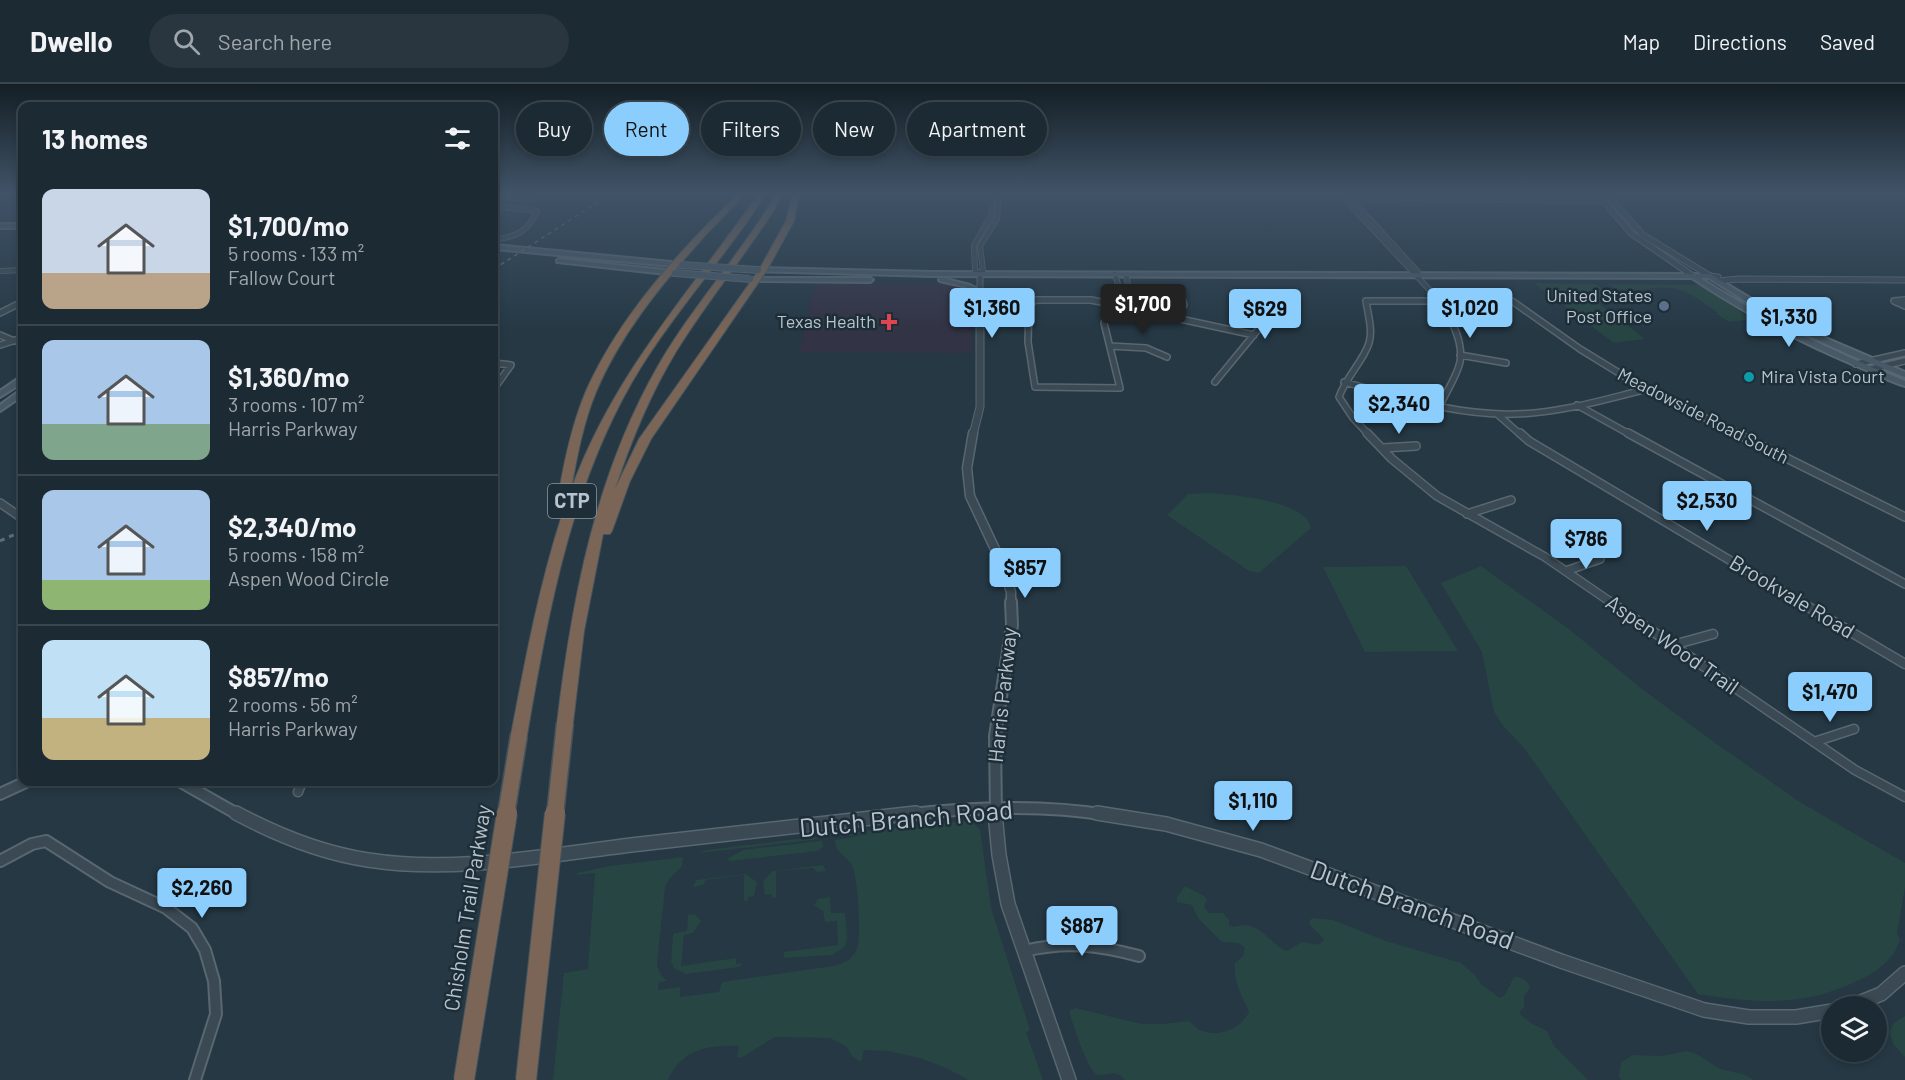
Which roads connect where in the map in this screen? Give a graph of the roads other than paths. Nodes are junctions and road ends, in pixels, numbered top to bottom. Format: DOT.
graph roads {
  1 [pos="699,239"];
  2 [pos="728,239"];
  3 [pos="750,239"];
  4 [pos="778,239"];
  5 [pos="976,239"];
  6 [pos="983,239"];
  7 [pos="1382,239"];
  8 [pos="1389,239"];
  9 [pos="1640,239"];
  10 [pos="1649,239"];
  11 [pos="974,243"];
  12 [pos="981,243"];
  13 [pos="498,247"];
  14 [pos="498,253"];
  15 [pos="620,259"];
  16 [pos="580,263"];
  17 [pos="1676,265"];
  18 [pos="629,268"];
  19 [pos="676,269"];
  20 [pos="18,270"];
  21 [pos="0,271"];
  22 [pos="757,274"];
  23 [pos="1286,275"];
  24 [pos="1417,275"];
  25 [pos="980,276"];
  26 [pos="1662,276"];
  27 [pos="1693,276"];
  28 [pos="1710,276"];
  29 [pos="872,277"];
  30 [pos="1116,277"];
  31 [pos="1126,277"];
  32 [pos="1738,279"];
  33 [pos="942,280"];
  34 [pos="1244,280"];
  35 [pos="1905,280"];
  36 [pos="1423,281"];
  37 [pos="1718,281"];
  38 [pos="1701,282"];
  39 [pos="660,284"];
  40 [pos="980,292"];
  41 [pos="1260,292"];
  42 [pos="1182,299"];
  43 [pos="1439,300"];
  44 [pos="1905,300"];
  45 [pos="18,304"];
  46 [pos="1116,304"];
  47 [pos="1905,306"];
  48 [pos="0,313"];
  49 [pos="1171,316"];
  50 [pos="0,335"];
  51 [pos="1254,335"];
  52 [pos="18,339"];
  53 [pos="14,340"];
  54 [pos="0,345"];
  55 [pos="1110,346"];
  56 [pos="1905,353"];
  57 [pos="1896,355"];
  58 [pos="1460,356"];
  59 [pos="1167,357"];
  60 [pos="1905,360"];
  61 [pos="498,363"];
  62 [pos="1506,363"];
  63 [pos="1869,365"];
  64 [pos="1882,366"];
  65 [pos="1905,375"];
  66 [pos="1215,382"];
  67 [pos="1344,382"];
  68 [pos="18,383"];
  69 [pos="498,383"];
  70 [pos="1905,384"];
  71 [pos="1648,389"];
  72 [pos="9,390"];
  73 [pos="18,391"];
  74 [pos="18,394"];
  75 [pos="0,395"];
  76 [pos="1577,405"];
  77 [pos="1440,406"];
  78 [pos="0,409"];
  79 [pos="1497,414"];
  80 [pos="1416,446"];
  81 [pos="1383,448"];
  82 [pos="1511,500"];
  83 [pos="0,503"];
  84 [pos="1467,514"];
  85 [pos="18,515"];
  86 [pos="1905,517"];
  87 [pos="554,559"];
  88 [pos="1600,559"];
  89 [pos="1566,571"];
  90 [pos="1905,584"];
  91 [pos="579,610"];
  92 [pos="1713,634"];
  93 [pos="1673,645"];
  94 [pos="1905,664"];
  95 [pos="1854,729"];
  96 [pos="1814,742"];
  97 [pos="18,786"];
  98 [pos="187,786"];
  99 [pos="300,786"];
  100 [pos="298,792"];
  101 [pos="0,794"];
  102 [pos="1905,797"];
  103 [pos="995,808"];
  104 [pos="0,861"];
  105 [pos="1024,951"];
  106 [pos="1139,956"];
  107 [pos="1905,973"];
  108 [pos="1877,996"];
  109 [pos="1821,1013"];
  110 [pos="195,1080"];
  111 [pos="464,1080"];
  112 [pos="526,1080"];
  113 [pos="1069,1080"];
  1 -- 19 [label="highway"];
  2 -- 87 [label="highway, Chisholm Trail Parkway / CTP"];
  3 -- 91 [label="highway, CTP"];
  4 -- 22 [label="highway"];
  5 -- 11 [label="street"];
  6 -- 12 [label="street"];
  7 -- 24 [label="street"];
  8 -- 24 [label="street"];
  9 -- 17 [label="street"];
  10 -- 28 [label="street"];
  11 -- 12 [label="street"];
  11 -- 25 [label="street, Harris Parkway"];
  12 -- 25 [label="street, Harris Parkway"];
  13 -- 15 [label="main road"];
  14 -- 16 [label="main road"];
  15 -- 16 [label="main road"];
  15 -- 19 [label="main road"];
  16 -- 18 [label="main road"];
  17 -- 26 [label="main road"];
  17 -- 27 [label="street"];
  18 -- 19 [label="main road"];
  18 -- 39 [label="main road"];
  19 -- 22 [label="main road, bridge"];
  19 -- 22 [label="main road, bridge"];
  19 -- 39 [label="highway"];
  20 -- 21 [label="street"];
  22 -- 29 [label="main road"];
  22 -- 29 [label="main road"];
  22 -- 91 [label="highway"];
  23 -- 24 [label="main road"];
  23 -- 31 [label="main road"];
  23 -- 34 [label="main road"];
  24 -- 26 [label="main road"];
  24 -- 36 [label="street"];
  25 -- 29 [label="main road"];
  25 -- 30 [label="main road"];
  25 -- 33 [label="main road"];
  25 -- 40 [label="street, Harris Parkway"];
  26 -- 27 [label="main road"];
  27 -- 28 [label="main road"];
  27 -- 38 [label="main road"];
  28 -- 32 [label="street"];
  28 -- 37 [label="main road"];
  29 -- 33 [label="main road"];
  30 -- 31 [label="main road"];
  30 -- 46 [label="street"];
  31 -- 34 [label="main road"];
  31 -- 46 [label="street"];
  32 -- 35 [label="street"];
  32 -- 37 [label="street"];
  33 -- 40 [label="main road"];
  34 -- 36 [label="main road"];
  36 -- 38 [label="main road"];
  36 -- 43 [label="street"];
  37 -- 38 [label="main road"];
  37 -- 63 [label="main road"];
  38 -- 63 [label="main road"];
  39 -- 87 [label="highway"];
  40 -- 103 [label="street, Harris Parkway"];
  41 -- 51 [label="street"];
  42 -- 49 [label="street"];
  43 -- 58 [label="street"];
  43 -- 67 [label="street"];
  43 -- 71 [label="street, Meadowside Road South"];
  44 -- 47 [label="street"];
  45 -- 48 [label="street"];
  46 -- 49 [label="street"];
  46 -- 55 [label="street"];
  46 -- 55 [label="street"];
  49 -- 51 [label="street"];
  50 -- 53 [label="street"];
  51 -- 66 [label="street"];
  52 -- 53 [label="street"];
  53 -- 54 [label="street"];
  55 -- 59 [label="street"];
  56 -- 57 [label="street"];
  57 -- 60 [label="street"];
  57 -- 63 [label="street"];
  58 -- 62 [label="street"];
  58 -- 77 [label="street"];
  60 -- 64 [label="street"];
  61 -- 69 [label="street"];
  63 -- 64 [label="main road"];
  63 -- 70 [label="main road"];
  64 -- 65 [label="main road"];
  67 -- 77 [label="street"];
  67 -- 81 [label="street, Aspen Wood Trail"];
  68 -- 72 [label="main road"];
  71 -- 76 [label="street"];
  71 -- 86 [label="street, Meadowside Road South"];
  72 -- 73 [label="main road"];
  72 -- 75 [label="main road"];
  74 -- 78 [label="main road"];
  76 -- 79 [label="street"];
  76 -- 90 [label="street"];
  77 -- 79 [label="street"];
  79 -- 94 [label="street, Brookvale Road"];
  80 -- 81 [label="street"];
  81 -- 84 [label="street, Aspen Wood Trail"];
  82 -- 84 [label="street"];
  83 -- 85 [label="street"];
  84 -- 89 [label="street, Aspen Wood Trail"];
  87 -- 111 [label="highway, Chisholm Trail Parkway / CTP, bridge"];
  88 -- 89 [label="street"];
  89 -- 93 [label="street, Aspen Wood Trail"];
  91 -- 112 [label="highway, CTP, bridge"];
  92 -- 93 [label="street"];
  93 -- 96 [label="street, Aspen Wood Trail"];
  95 -- 96 [label="street"];
  96 -- 102 [label="street, Aspen Wood Trail"];
  97 -- 101 [label="street"];
  98 -- 103 [label="street, Dutch Branch Road"];
  99 -- 100 [label="street"];
  103 -- 105 [label="street, Harris Parkway"];
  103 -- 109 [label="street, Dutch Branch Road"];
  104 -- 110 [label="street"];
  105 -- 106 [label="street"];
  105 -- 113 [label="street, Harris Parkway"];
  107 -- 108 [label="street"];
}
